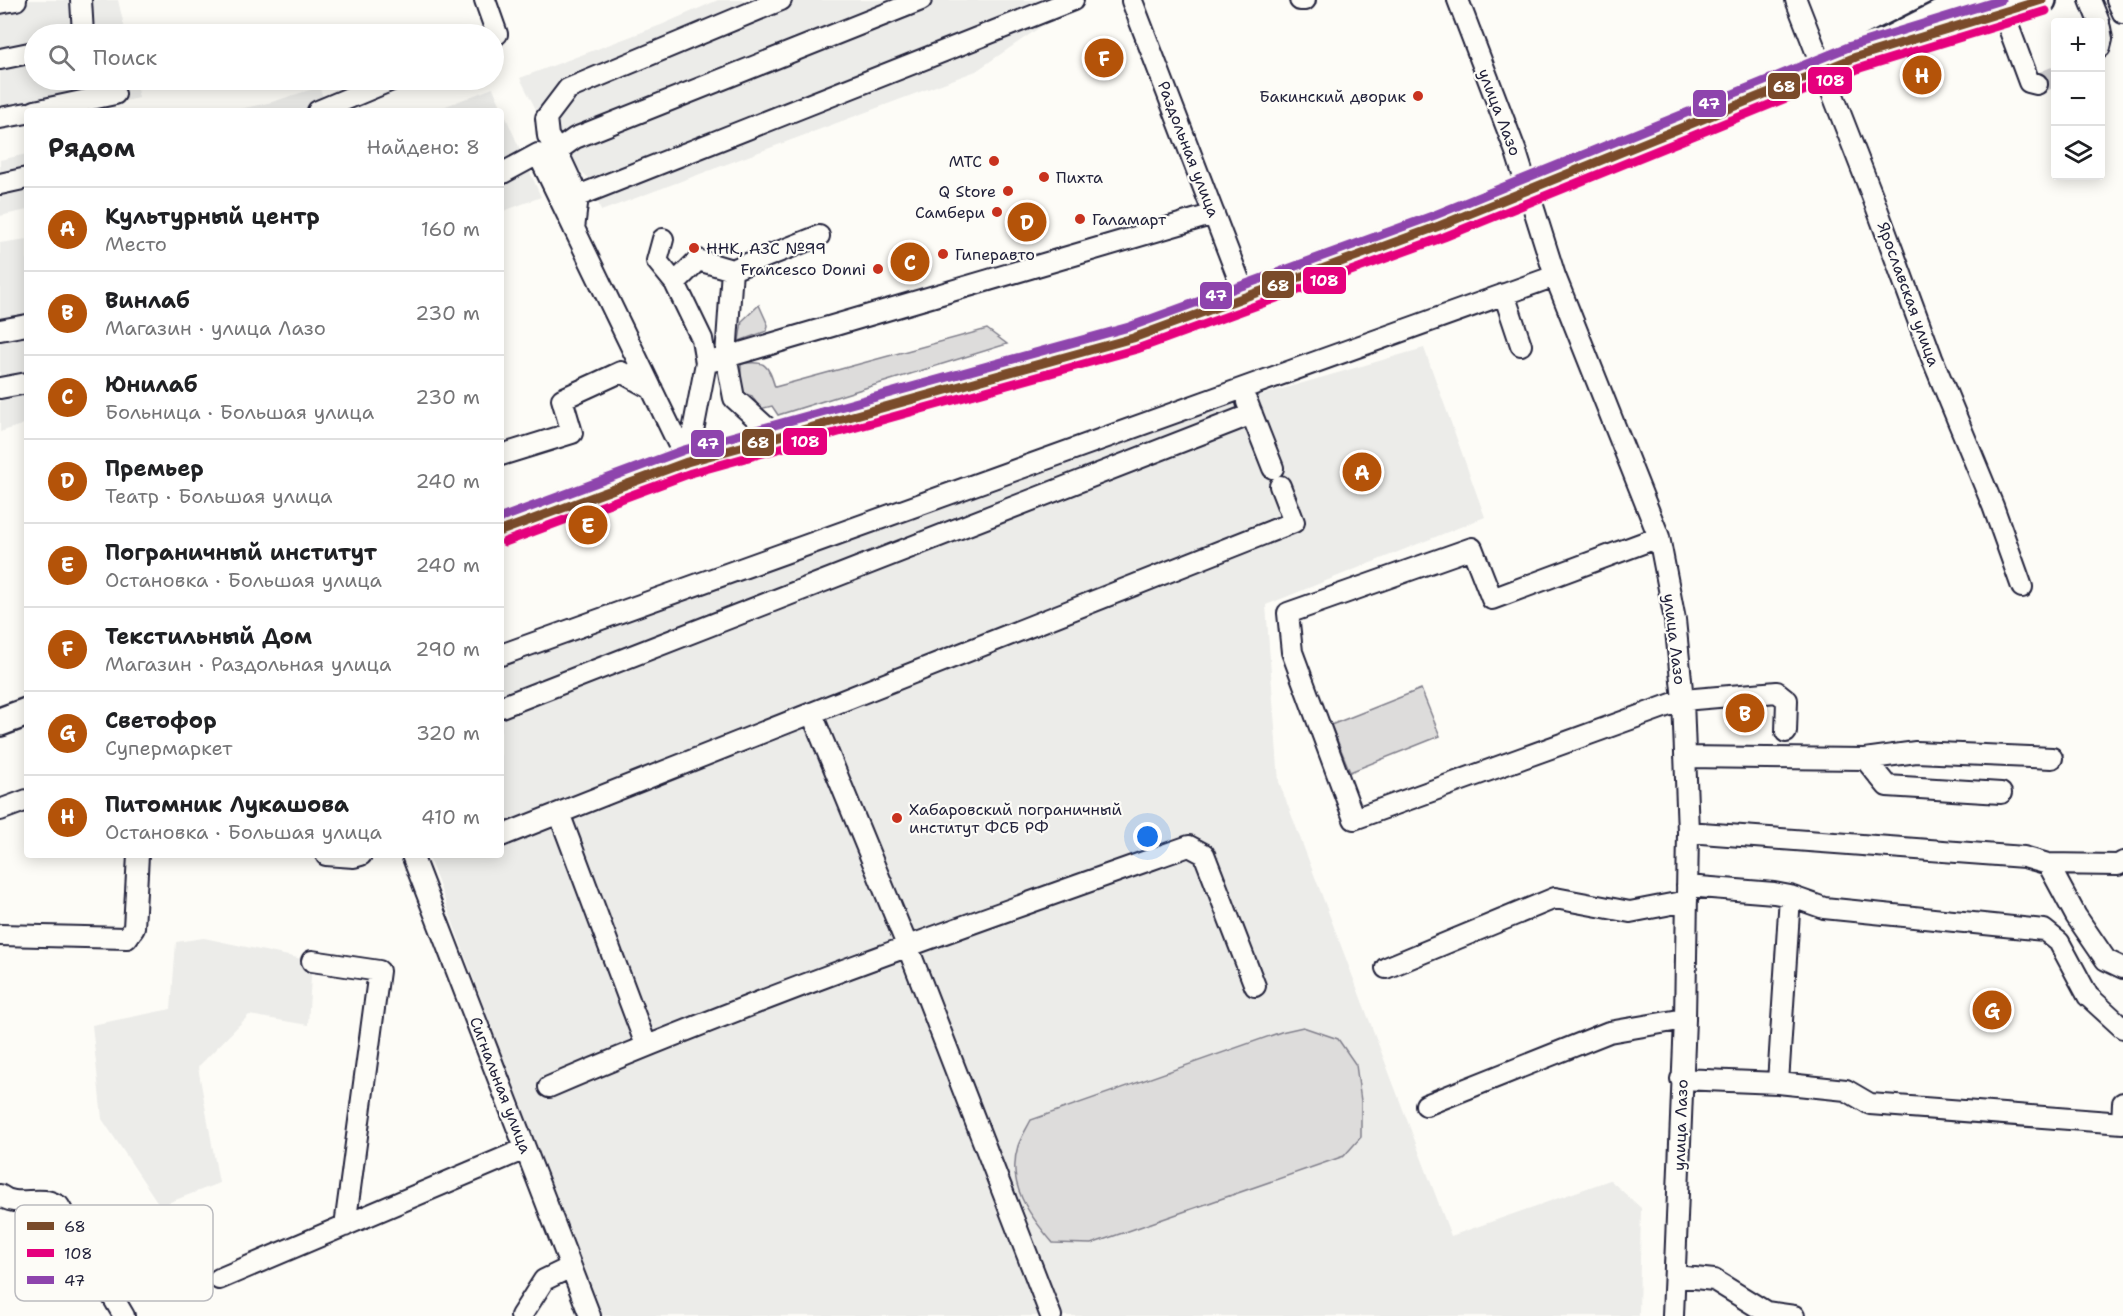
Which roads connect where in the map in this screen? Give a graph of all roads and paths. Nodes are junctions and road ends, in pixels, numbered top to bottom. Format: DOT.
graph roads {
  1 [pos="16,0"];
  2 [pos="81,0"];
  3 [pos="485,0"];
  4 [pos="782,0"];
  5 [pos="921,0"];
  6 [pos="1073,0"];
  7 [pos="1458,0"];
  8 [pos="1796,0"];
  9 [pos="1969,0"];
  10 [pos="2042,0"];
  11 [pos="2090,0"];
  12 [pos="2117,0"];
  13 [pos="1132,1"];
  14 [pos="0,3"];
  15 [pos="2003,12"];
  16 [pos="2123,13"];
  17 [pos="2097,18"];
  18 [pos="82,24"];
  19 [pos="493,24"];
  20 [pos="24,54"];
  21 [pos="1856,57"];
  22 [pos="0,59"];
  23 [pos="1823,71"];
  24 [pos="2037,84"];
  25 [pos="368,90"];
  26 [pos="115,94"];
  27 [pos="49,108"];
  28 [pos="325,108"];
  29 [pos="24,114"];
  30 [pos="0,118"];
  31 [pos="557,151"];
  32 [pos="504,172"];
  33 [pos="24,179"];
  34 [pos="0,184"];
  35 [pos="1529,191"];
  36 [pos="578,196"];
  37 [pos="1214,214"];
  38 [pos="574,229"];
  39 [pos="819,237"];
  40 [pos="663,239"];
  41 [pos="732,270"];
  42 [pos="1555,276"];
  43 [pos="675,283"];
  44 [pos="1504,294"];
  45 [pos="1246,298"];
  46 [pos="24,326"];
  47 [pos="0,330"];
  48 [pos="1521,345"];
  49 [pos="726,356"];
  50 [pos="706,363"];
  51 [pos="24,384"];
  52 [pos="0,388"];
  53 [pos="652,389"];
  54 [pos="1241,389"];
  55 [pos="1252,414"];
  56 [pos="777,437"];
  57 [pos="504,454"];
  58 [pos="687,462"];
  59 [pos="504,530"];
  60 [pos="1659,537"];
  61 [pos="2022,587"];
  62 [pos="504,654"];
  63 [pos="1683,700"];
  64 [pos="504,707"];
  65 [pos="24,713"];
  66 [pos="812,714"];
  67 [pos="0,722"];
  68 [pos="1786,732"];
  69 [pos="1685,757"];
  70 [pos="2052,758"];
  71 [pos="1865,759"];
  72 [pos="2001,793"];
  73 [pos="24,801"];
  74 [pos="0,810"];
  75 [pos="559,813"];
  76 [pos="1688,832"];
  77 [pos="504,835"];
  78 [pos="138,858"];
  79 [pos="413,858"];
  80 [pos="2123,862"];
  81 [pos="2048,864"];
  82 [pos="1687,894"];
  83 [pos="1790,896"];
  84 [pos="0,935"];
  85 [pos="906,945"];
  86 [pos="312,961"];
  87 [pos="1386,968"];
  88 [pos="2123,968"];
  89 [pos="1255,986"];
  90 [pos="1685,1019"];
  91 [pos="2123,1028"];
  92 [pos="646,1046"];
  93 [pos="1682,1079"];
  94 [pos="1778,1083"];
  95 [pos="549,1087"];
  96 [pos="2123,1103"];
  97 [pos="1426,1105"];
  98 [pos="2122,1123"];
  99 [pos="525,1149"];
  100 [pos="0,1195"];
  101 [pos="57,1205"];
  102 [pos="345,1226"];
  103 [pos="571,1267"];
  104 [pos="1675,1276"];
  105 [pos="219,1279"];
  106 [pos="115,1301"];
  107 [pos="124,1316"];
  108 [pos="521,1316"];
  109 [pos="590,1316"];
  110 [pos="1052,1316"];
  111 [pos="1673,1316"];
  112 [pos="1794,1316"];
  1 -- 14 [label="street"];
  2 -- 18 [label="street"];
  3 -- 19 [label="street"];
  4 -- 31 [label="street"];
  5 -- 31 [label="street"];
  6 -- 36 [label="street"];
  7 -- 35 [label="street, улица Лазо"];
  8 -- 23 [label="street, Ярославская улица"];
  9 -- 21 [label="highway"];
  10 -- 15 [label="highway"];
  11 -- 17 [label="street"];
  12 -- 16 [label="street"];
  13 -- 37 [label="street, Раздольная улица"];
  15 -- 21 [label="highway"];
  15 -- 24 [label="street"];
  20 -- 22 [label="street"];
  21 -- 23 [label="highway"];
  23 -- 35 [label="highway"];
  23 -- 61 [label="street, Ярославская улица"];
  25 -- 28 [label="street"];
  26 -- 27 [label="street"];
  29 -- 30 [label="street"];
  31 -- 36 [label="street"];
  32 -- 38 [label="street"];
  33 -- 34 [label="street"];
  35 -- 42 [label="street, улица Лазо"];
  35 -- 45 [label="highway"];
  36 -- 38 [label="street"];
  37 -- 45 [label="street, Раздольная улица"];
  37 -- 49 [label="street"];
  38 -- 53 [label="street"];
  39 -- 41 [label="street"];
  40 -- 43 [label="street"];
  41 -- 43 [label="street"];
  41 -- 49 [label="street"];
  42 -- 44 [label="street"];
  42 -- 60 [label="street, улица Лазо"];
  43 -- 50 [label="street"];
  44 -- 48 [label="street"];
  44 -- 54 [label="street"];
  45 -- 56 [label="highway"];
  46 -- 47 [label="street"];
  49 -- 50 [label="street"];
  49 -- 56 [label="street"];
  50 -- 58 [label="street"];
  51 -- 52 [label="street"];
  53 -- 57 [label="street"];
  53 -- 58 [label="street"];
  54 -- 55 [label="street"];
  54 -- 62 [label="street"];
  55 -- 64 [label="street"];
  55 -- 66 [label="street"];
  56 -- 58 [label="highway"];
  58 -- 59 [label="highway"];
  60 -- 63 [label="street, улица Лазо"];
  60 -- 63 [label="street"];
  63 -- 68 [label="street"];
  63 -- 69 [label="street, улица Лазо"];
  65 -- 67 [label="highway"];
  66 -- 75 [label="street"];
  66 -- 85 [label="street"];
  69 -- 71 [label="street"];
  69 -- 76 [label="street, улица Лазо"];
  70 -- 71 [label="street"];
  71 -- 72 [label="street"];
  73 -- 74 [label="street"];
  75 -- 77 [label="street"];
  75 -- 92 [label="street"];
  76 -- 81 [label="street"];
  76 -- 82 [label="street, улица Лазо"];
  78 -- 84 [label="street"];
  79 -- 99 [label="street, Сигнальная улица"];
  80 -- 81 [label="street"];
  81 -- 88 [label="street"];
  82 -- 83 [label="street"];
  82 -- 87 [label="street"];
  82 -- 90 [label="street, улица Лазо"];
  83 -- 91 [label="street"];
  83 -- 94 [label="street"];
  85 -- 89 [label="street"];
  85 -- 92 [label="street"];
  85 -- 110 [label="street"];
  86 -- 102 [label="street"];
  90 -- 93 [label="street, улица Лазо"];
  90 -- 97 [label="street"];
  92 -- 95 [label="street"];
  93 -- 94 [label="street"];
  93 -- 104 [label="street, улица Лазо"];
  94 -- 98 [label="street"];
  96 -- 98 [label="street"];
  99 -- 102 [label="street"];
  99 -- 103 [label="street, Сигнальная улица"];
  100 -- 101 [label="street"];
  102 -- 105 [label="street"];
  103 -- 108 [label="street"];
  103 -- 109 [label="street, Сигнальная улица"];
  104 -- 111 [label="street, улица Лазо"];
  104 -- 112 [label="street"];
  106 -- 107 [label="street"];
}
